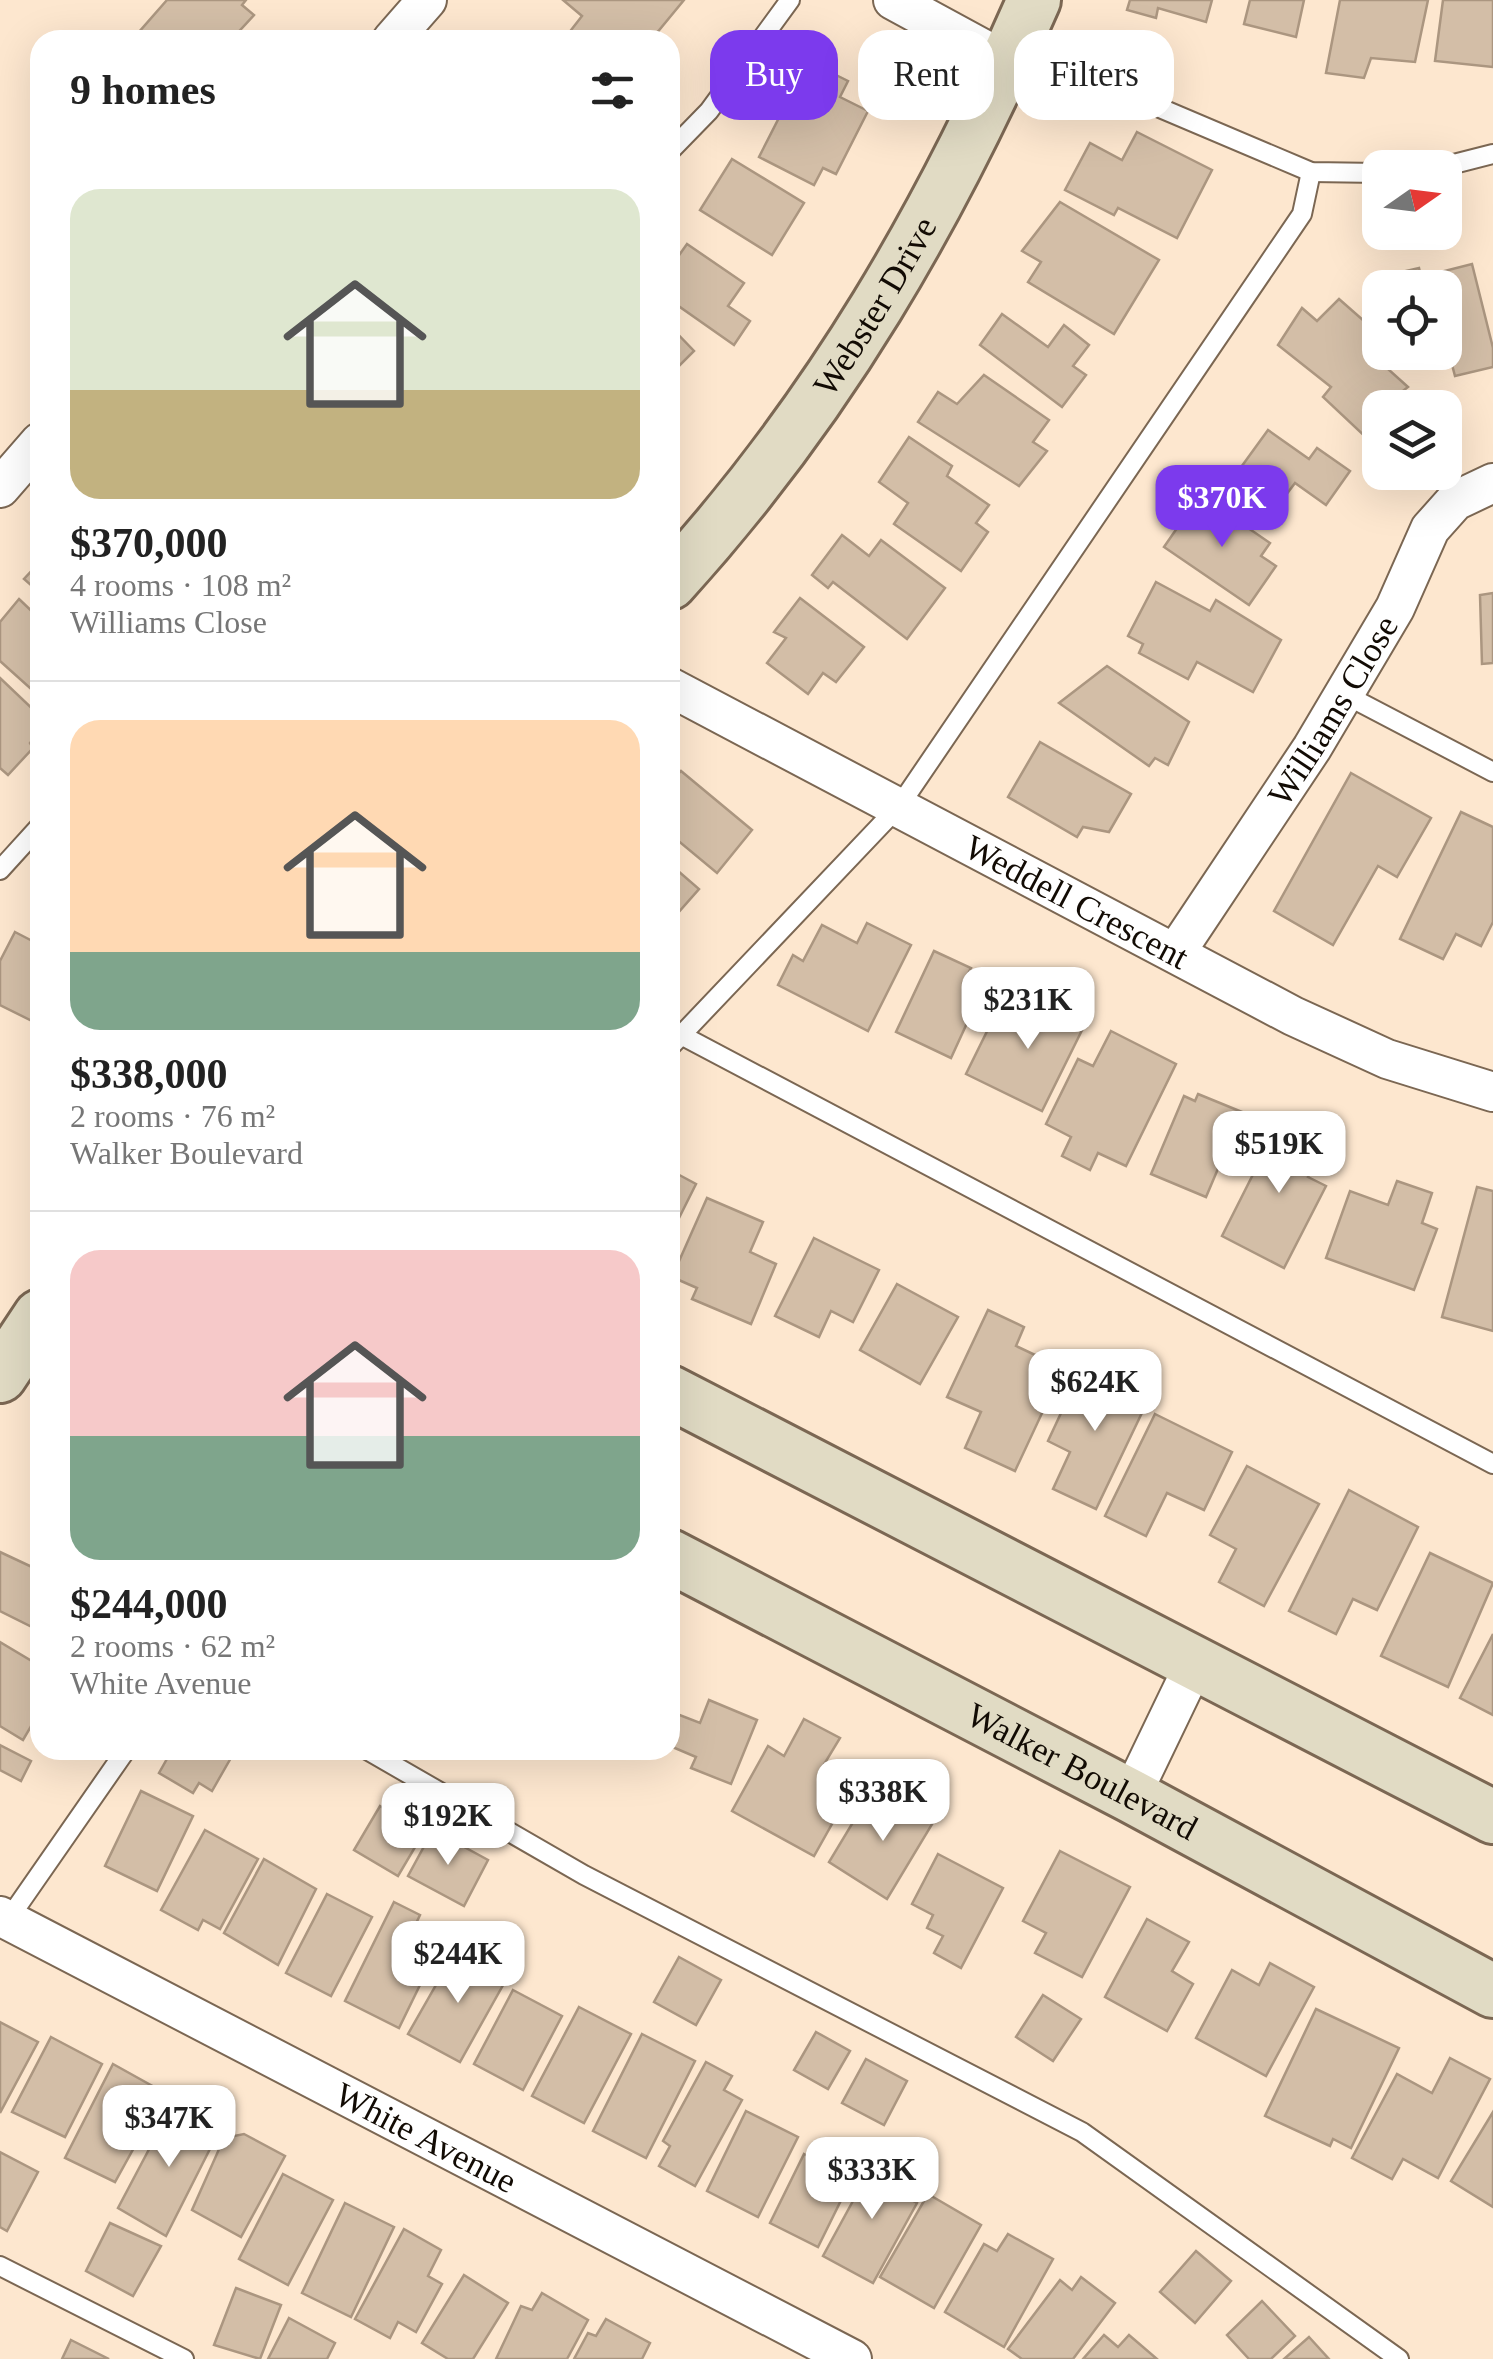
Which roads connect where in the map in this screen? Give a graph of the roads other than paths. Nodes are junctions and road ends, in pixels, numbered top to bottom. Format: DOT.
graph roads {
  1 [pos="427,0"];
  2 [pos="790,0"];
  3 [pos="893,0"];
  4 [pos="1034,0"];
  5 [pos="401,30"];
  6 [pos="1007,62"];
  7 [pos="680,140"];
  8 [pos="1493,154"];
  9 [pos="1462,162"];
  10 [pos="1312,172"];
  11 [pos="1362,173"];
  12 [pos="30,454"];
  13 [pos="1493,483"];
  14 [pos="0,488"];
  15 [pos="680,571"];
  16 [pos="680,693"];
  17 [pos="1344,694"];
  18 [pos="1493,772"];
  19 [pos="900,805"];
  20 [pos="30,837"];
  21 [pos="0,870"];
  22 [pos="1176,952"];
  23 [pos="680,1036"];
  24 [pos="680,1044"];
  25 [pos="1493,1092"];
  26 [pos="30,1331"];
  27 [pos="0,1376"];
  28 [pos="680,1397"];
  29 [pos="1493,1464"];
  30 [pos="680,1561"];
  31 [pos="1195,1663"];
  32 [pos="119,1760"];
  33 [pos="384,1760"];
  34 [pos="1131,1796"];
  35 [pos="1493,1817"];
  36 [pos="3,1923"];
  37 [pos="1493,1991"];
  38 [pos="0,2266"];
  39 [pos="184,2359"];
  40 [pos="852,2359"];
  41 [pos="1399,2359"];
  1 -- 5 [label="street"];
  2 -- 7 [label="lane"];
  3 -- 6 [label="street"];
  4 -- 6 [label="street, Webster Drive"];
  6 -- 10 [label="lane"];
  6 -- 15 [label="street, Webster Drive"];
  8 -- 9 [label="lane"];
  10 -- 11 [label="lane"];
  10 -- 19 [label="lane"];
  12 -- 14 [label="street"];
  13 -- 17 [label="street, Williams Close"];
  16 -- 19 [label="street, Weddell Crescent"];
  17 -- 18 [label="lane"];
  17 -- 22 [label="street, Williams Close"];
  19 -- 22 [label="street, Weddell Crescent"];
  19 -- 23 [label="lane"];
  20 -- 21 [label="lane"];
  22 -- 25 [label="street, Weddell Crescent"];
  24 -- 29 [label="lane"];
  26 -- 27 [label="street"];
  28 -- 31 [label="street"];
  30 -- 34 [label="street, Walker Boulevard"];
  31 -- 34 [label="street"];
  31 -- 35 [label="street"];
  32 -- 36 [label="lane"];
  33 -- 41 [label="lane"];
  34 -- 37 [label="street, Walker Boulevard"];
  36 -- 40 [label="street, White Avenue"];
  38 -- 39 [label="lane"];
}
